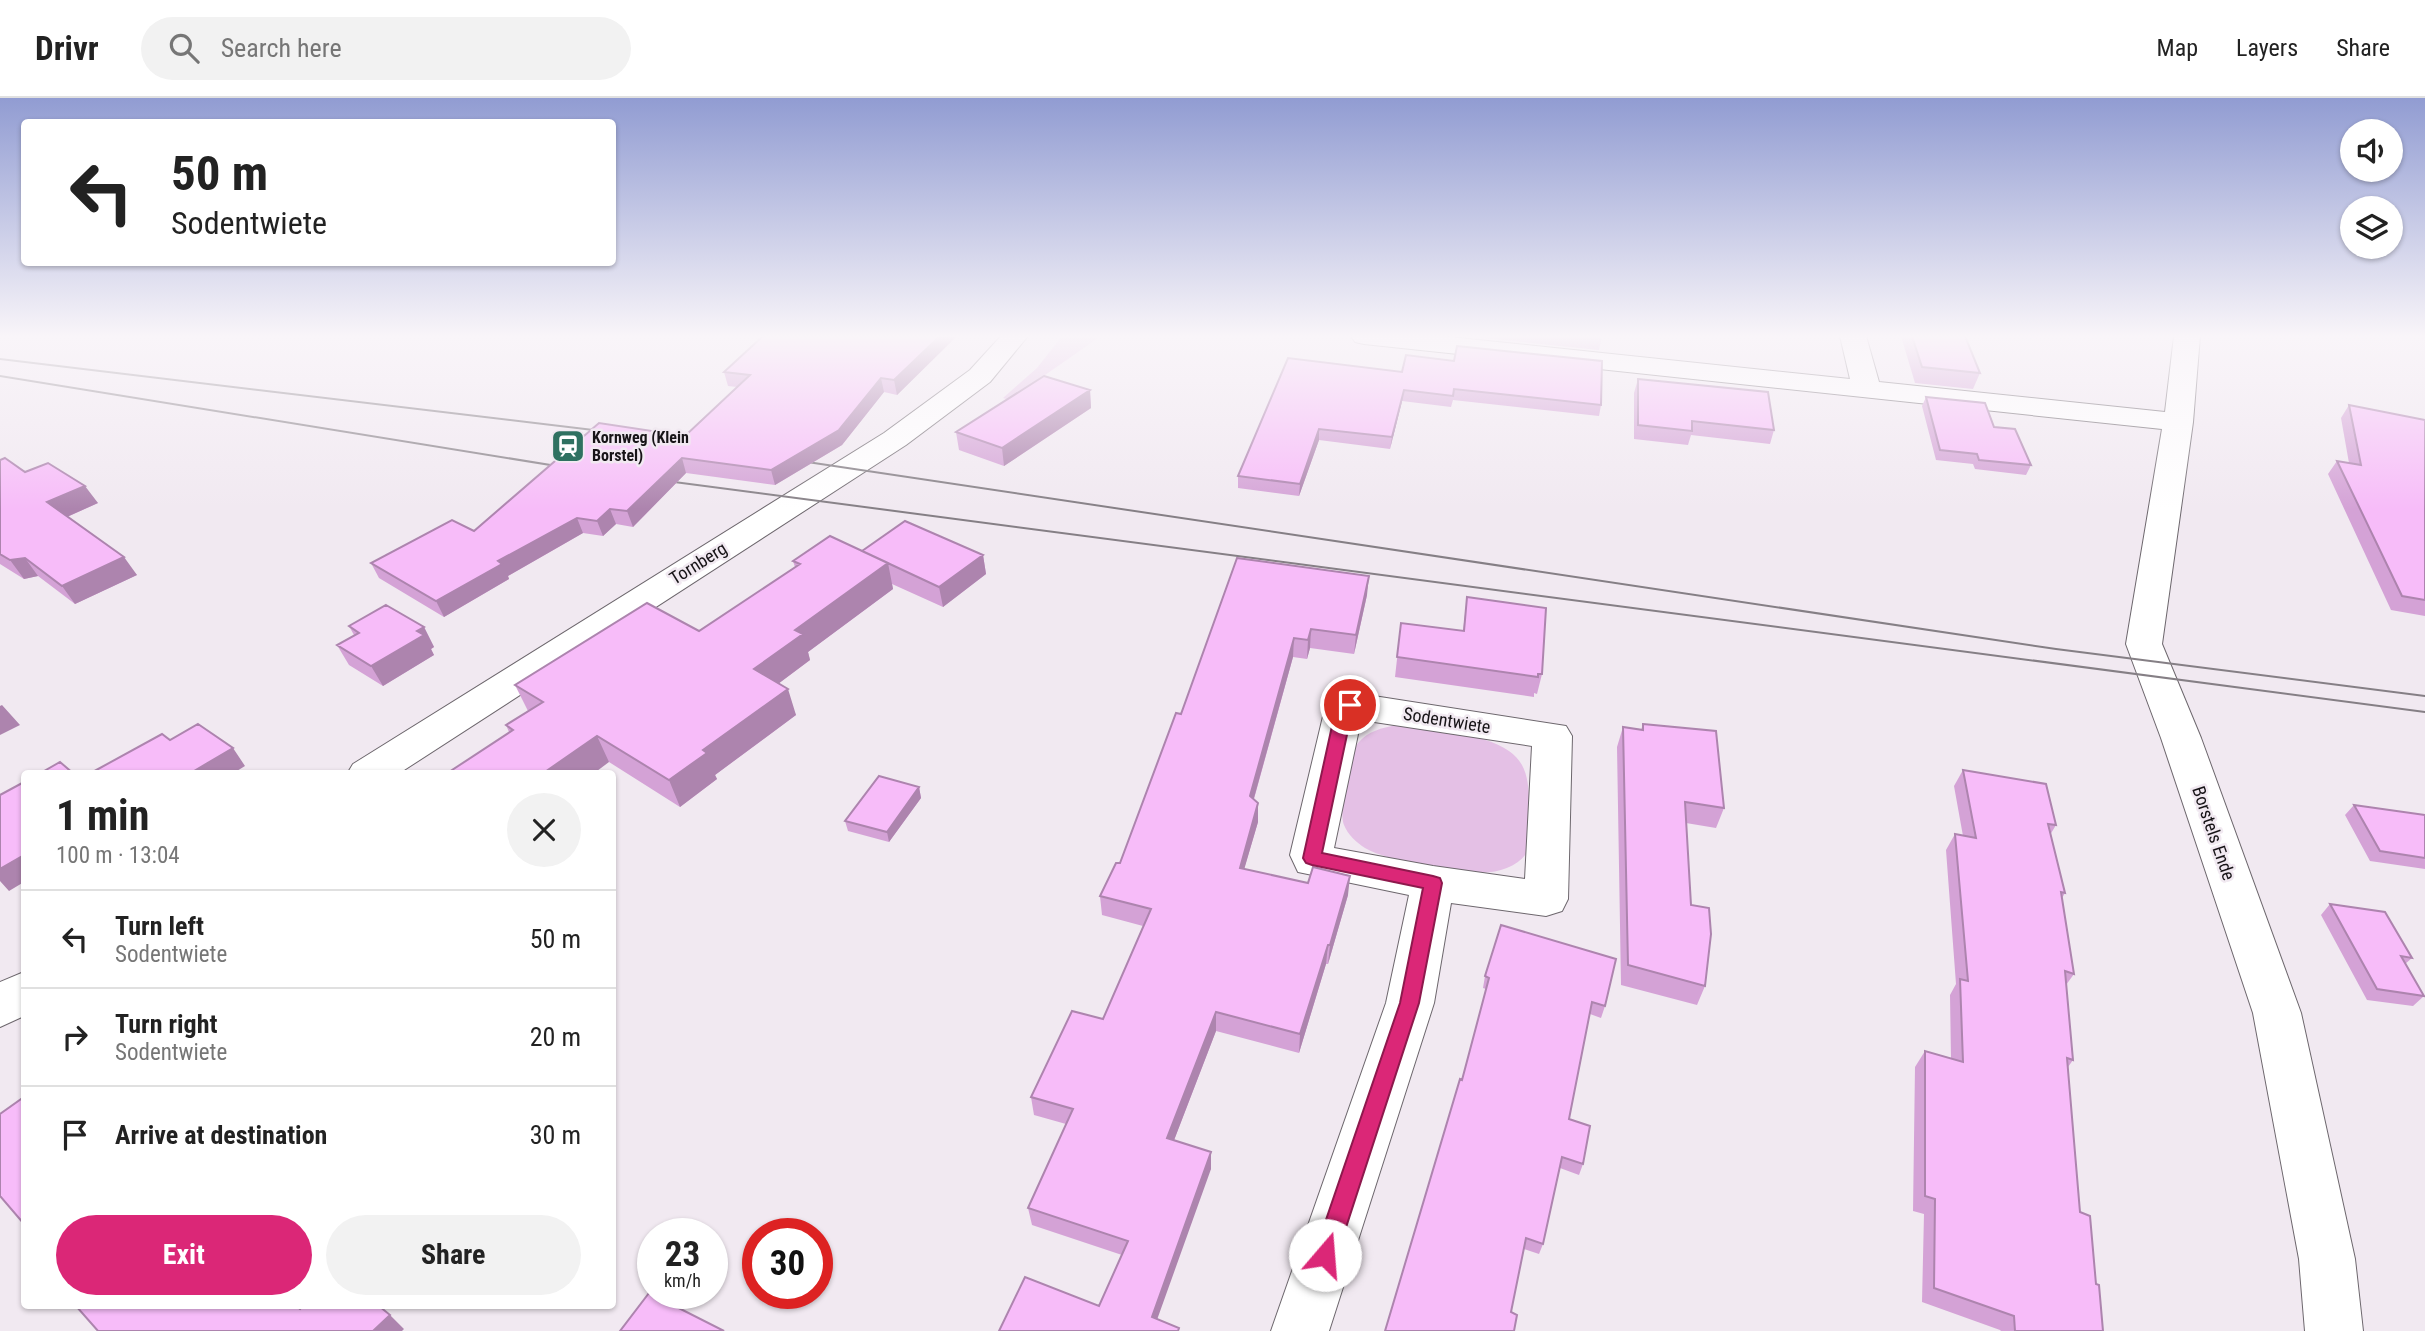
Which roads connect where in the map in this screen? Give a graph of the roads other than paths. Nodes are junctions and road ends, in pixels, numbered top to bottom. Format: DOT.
graph roads {
  1 [pos="956,394"];
  2 [pos="1892,394"];
  3 [pos="2181,394"];
  4 [pos="2178,422"];
  5 [pos="373,770"];
  6 [pos="1433,883"];
  7 [pos="21,994"];
  8 [pos="0,1007"];
  9 [pos="1300,1331"];
  10 [pos="2334,1331"];
  1 -- 5 [label="street, Tornberg"];
  2 -- 4 [label="street"];
  3 -- 4 [label="street, Borstels Ende"];
  4 -- 10 [label="street, Borstels Ende"];
  6 -- 6 [label="street, Sodentwiete"];
  6 -- 9 [label="street"];
  7 -- 8 [label="street"];
}
